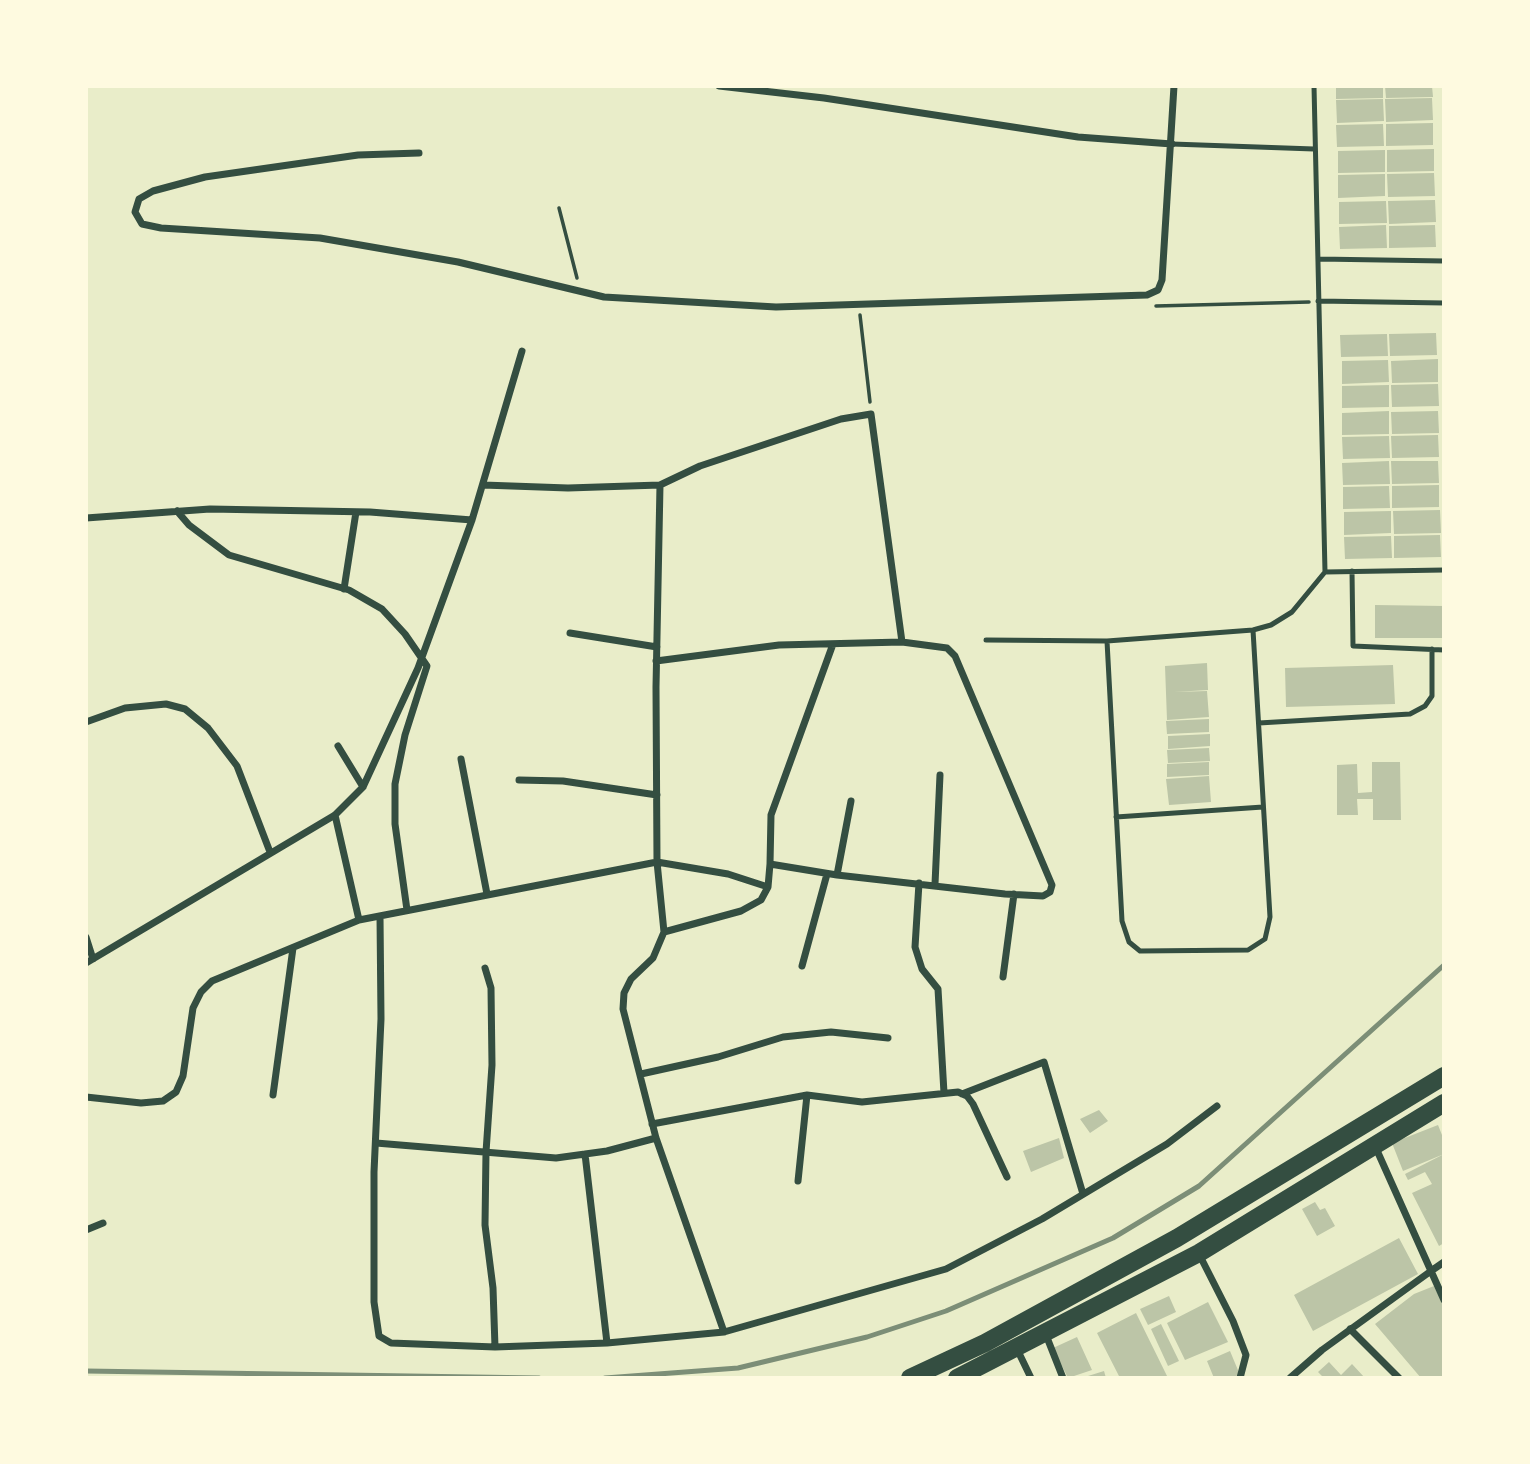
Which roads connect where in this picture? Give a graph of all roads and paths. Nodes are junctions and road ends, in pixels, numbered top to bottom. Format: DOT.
graph roads {
  1 [pos="719,86"];
  2 [pos="1174,86"];
  3 [pos="1314,86"];
  4 [pos="1172,144"];
  5 [pos="1314,149"];
  6 [pos="419,153"];
  7 [pos="559,208"];
  8 [pos="1319,259"];
  9 [pos="1444,261"];
  10 [pos="581,291"];
  11 [pos="1318,302"];
  12 [pos="1444,303"];
  13 [pos="860,313"];
  14 [pos="522,351"];
  15 [pos="871,414"];
  16 [pos="483,485"];
  17 [pos="660,485"];
  18 [pos="177,511"];
  19 [pos="356,512"];
  20 [pos="86,518"];
  21 [pos="472,520"];
  22 [pos="1444,569"];
  23 [pos="1352,571"];
  24 [pos="1325,572"];
  25 [pos="344,589"];
  26 [pos="1253,630"];
  27 [pos="570,633"];
  28 [pos="986,640"];
  29 [pos="1107,641"];
  30 [pos="902,642"];
  31 [pos="834,643"];
  32 [pos="657,647"];
  33 [pos="1432,649"];
  34 [pos="1444,650"];
  35 [pos="422,659"];
  36 [pos="656,660"];
  37 [pos="86,722"];
  38 [pos="1259,723"];
  39 [pos="338,746"];
  40 [pos="461,759"];
  41 [pos="940,775"];
  42 [pos="519,780"];
  43 [pos="363,787"];
  44 [pos="657,795"];
  45 [pos="851,801"];
  46 [pos="1264,807"];
  47 [pos="335,815"];
  48 [pos="1116,817"];
  49 [pos="270,852"];
  50 [pos="657,862"];
  51 [pos="771,864"];
  52 [pos="827,874"];
  53 [pos="837,876"];
  54 [pos="919,883"];
  55 [pos="935,884"];
  56 [pos="768,887"];
  57 [pos="486,894"];
  58 [pos="1014,894"];
  59 [pos="407,910"];
  60 [pos="380,916"];
  61 [pos="359,920"];
  62 [pos="664,932"];
  63 [pos="86,937"];
  64 [pos="293,948"];
  65 [pos="90,961"];
  66 [pos="802,966"];
  67 [pos="485,968"];
  68 [pos="1003,977"];
  69 [pos="888,1038"];
  70 [pos="641,1074"];
  71 [pos="1444,1076"];
  72 [pos="944,1093"];
  73 [pos="962,1094"];
  74 [pos="273,1095"];
  75 [pos="807,1095"];
  76 [pos="86,1097"];
  77 [pos="1444,1103"];
  78 [pos="1217,1106"];
  79 [pos="652,1124"];
  80 [pos="656,1138"];
  81 [pos="376,1143"];
  82 [pos="1374,1144"];
  83 [pos="486,1152"];
  84 [pos="585,1154"];
  85 [pos="1007,1177"];
  86 [pos="798,1181"];
  87 [pos="1083,1194"];
  88 [pos="103,1223"];
  89 [pos="86,1230"];
  90 [pos="1199,1253"];
  91 [pos="1444,1262"];
  92 [pos="1431,1271"];
  93 [pos="1444,1300"];
  94 [pos="1350,1329"];
  95 [pos="724,1332"];
  96 [pos="1046,1335"];
  97 [pos="607,1343"];
  98 [pos="495,1347"];
  99 [pos="1017,1349"];
  100 [pos="910,1378"];
  101 [pos="957,1378"];
  102 [pos="1031,1378"];
  103 [pos="1063,1378"];
  104 [pos="1240,1378"];
  105 [pos="1290,1378"];
  106 [pos="1399,1378"];
  1 -- 4 [label="street"];
  2 -- 4 [label="street"];
  3 -- 5 [label="lane"];
  4 -- 5 [label="lane"];
  4 -- 10 [label="street"];
  5 -- 8 [label="lane"];
  6 -- 10 [label="street"];
  7 -- 10 [label="path"];
  8 -- 9 [label="lane"];
  8 -- 11 [label="lane"];
  11 -- 12 [label="lane"];
  11 -- 24 [label="lane"];
  13 -- 15 [label="path"];
  14 -- 16 [label="street"];
  15 -- 17 [label="street"];
  15 -- 30 [label="street"];
  16 -- 17 [label="street"];
  16 -- 21 [label="street"];
  17 -- 32 [label="street"];
  18 -- 19 [label="street"];
  18 -- 20 [label="street"];
  18 -- 25 [label="street"];
  19 -- 21 [label="street"];
  19 -- 25 [label="street"];
  21 -- 35 [label="street"];
  22 -- 23 [label="lane"];
  23 -- 24 [label="lane"];
  23 -- 33 [label="lane"];
  24 -- 26 [label="lane"];
  25 -- 35 [label="street"];
  26 -- 29 [label="lane"];
  26 -- 38 [label="lane"];
  27 -- 32 [label="street"];
  28 -- 29 [label="lane"];
  29 -- 48 [label="lane"];
  30 -- 31 [label="street"];
  30 -- 58 [label="street"];
  31 -- 36 [label="street"];
  31 -- 51 [label="street"];
  32 -- 36 [label="street"];
  33 -- 34 [label="lane"];
  33 -- 38 [label="lane"];
  35 -- 43 [label="street"];
  35 -- 59 [label="street"];
  36 -- 44 [label="street"];
  37 -- 49 [label="street"];
  38 -- 46 [label="lane"];
  39 -- 43 [label="street"];
  40 -- 57 [label="street"];
  41 -- 55 [label="street"];
  42 -- 44 [label="street"];
  43 -- 47 [label="street"];
  44 -- 50 [label="street"];
  45 -- 53 [label="street"];
  46 -- 48 [label="lane"];
  46 -- 48 [label="lane"];
  47 -- 49 [label="street"];
  47 -- 61 [label="street"];
  49 -- 65 [label="street"];
  50 -- 56 [label="street"];
  50 -- 57 [label="street"];
  50 -- 62 [label="street"];
  51 -- 52 [label="street"];
  51 -- 56 [label="street"];
  52 -- 53 [label="street"];
  52 -- 66 [label="street"];
  53 -- 54 [label="street"];
  54 -- 55 [label="street"];
  54 -- 72 [label="street"];
  55 -- 58 [label="street"];
  56 -- 62 [label="street"];
  57 -- 59 [label="street"];
  58 -- 68 [label="street"];
  59 -- 60 [label="street"];
  60 -- 61 [label="street"];
  60 -- 81 [label="street"];
  61 -- 64 [label="street"];
  62 -- 70 [label="street"];
  63 -- 65 [label="street"];
  64 -- 74 [label="street"];
  64 -- 76 [label="street"];
  67 -- 83 [label="street"];
  69 -- 70 [label="street"];
  70 -- 79 [label="street"];
  71 -- 100 [label="highway"];
  72 -- 73 [label="street"];
  72 -- 75 [label="street"];
  73 -- 85 [label="street"];
  73 -- 87 [label="street"];
  75 -- 79 [label="street"];
  75 -- 86 [label="street"];
  77 -- 82 [label="highway"];
  78 -- 87 [label="street"];
  79 -- 80 [label="street"];
  80 -- 84 [label="street"];
  80 -- 95 [label="street"];
  81 -- 83 [label="street"];
  81 -- 98 [label="street"];
  82 -- 90 [label="highway"];
  82 -- 92 [label="street"];
  83 -- 84 [label="street"];
  83 -- 98 [label="street"];
  84 -- 97 [label="street"];
  87 -- 95 [label="street"];
  88 -- 89 [label="street"];
  90 -- 96 [label="highway"];
  90 -- 104 [label="street"];
  91 -- 92 [label="street"];
  92 -- 93 [label="street"];
  92 -- 94 [label="street"];
  94 -- 105 [label="street"];
  94 -- 106 [label="street"];
  95 -- 97 [label="street"];
  96 -- 99 [label="highway"];
  96 -- 103 [label="street"];
  97 -- 98 [label="street"];
  99 -- 101 [label="highway"];
  99 -- 102 [label="street"];
}
